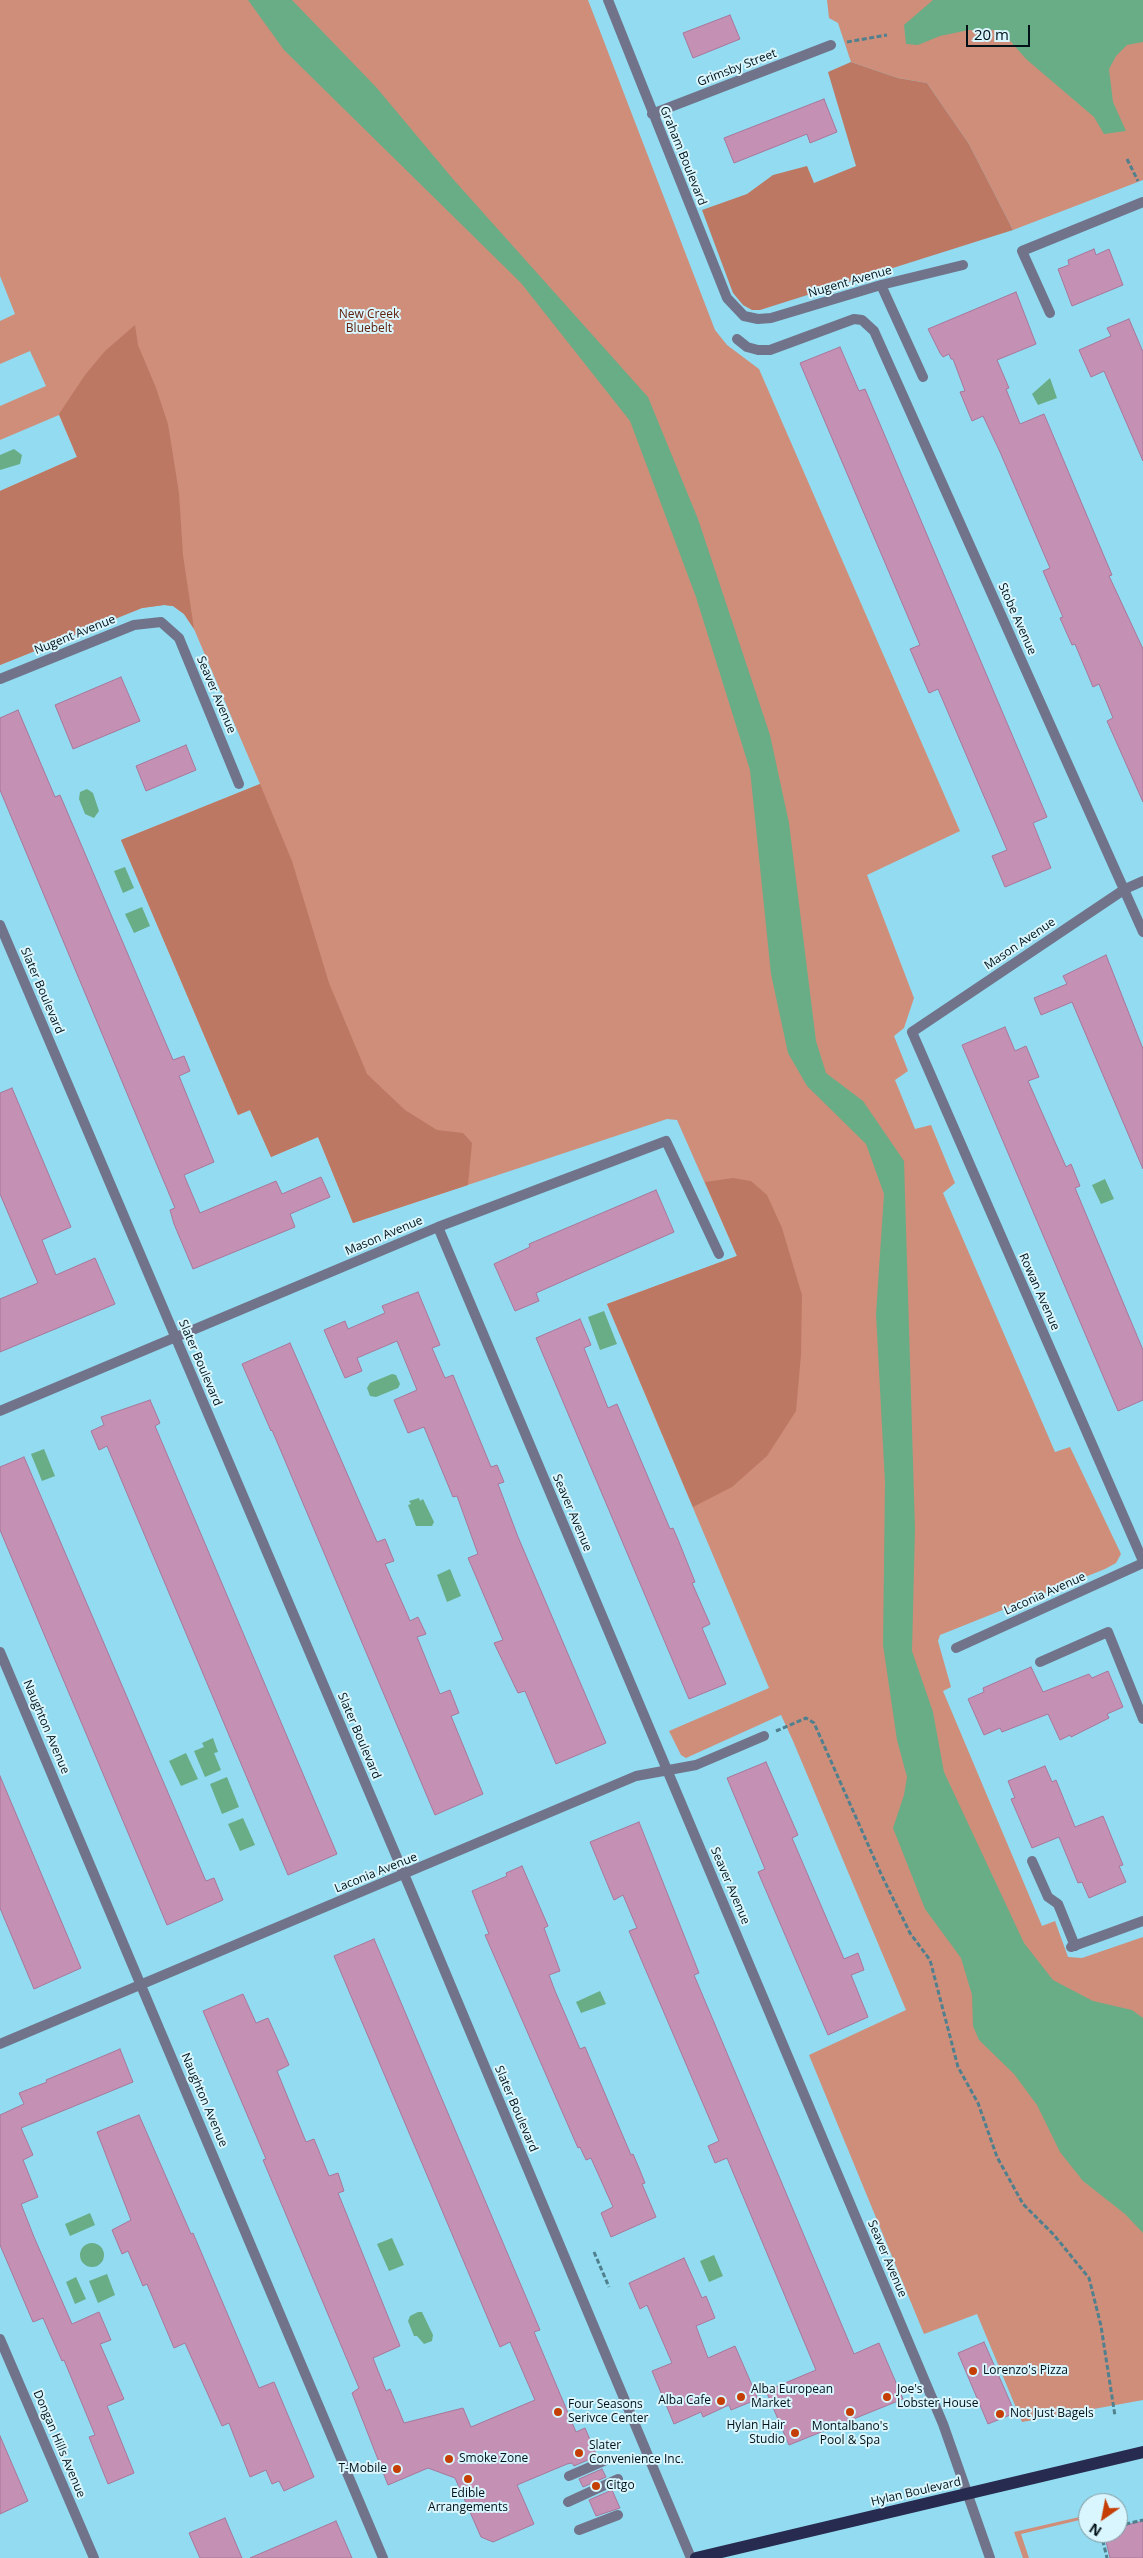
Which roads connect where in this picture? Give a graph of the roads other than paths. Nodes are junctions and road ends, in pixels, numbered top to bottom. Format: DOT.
graph roads {
  1 [pos="608,0"];
  2 [pos="831,45"];
  3 [pos="652,114"];
  4 [pos="1143,202"];
  5 [pos="963,265"];
  6 [pos="882,284"];
  7 [pos="1050,313"];
  8 [pos="744,316"];
  9 [pos="737,339"];
  10 [pos="923,377"];
  11 [pos="160,622"];
  12 [pos="0,678"];
  13 [pos="240,784"];
  14 [pos="1143,882"];
  15 [pos="1125,889"];
  16 [pos="0,925"];
  17 [pos="1143,932"];
  18 [pos="912,1032"];
  19 [pos="438,1227"];
  20 [pos="719,1254"];
  21 [pos="176,1337"];
  22 [pos="0,1411"];
  23 [pos="1143,1562"];
  24 [pos="956,1648"];
  25 [pos="0,1652"];
  26 [pos="1040,1662"];
  27 [pos="1143,1719"];
  28 [pos="764,1736"];
  29 [pos="668,1770"];
  30 [pos="1032,1861"];
  31 [pos="404,1874"];
  32 [pos="1143,1921"];
  33 [pos="142,1984"];
  34 [pos="0,2044"];
  35 [pos="0,2339"];
  36 [pos="1143,2452"];
  37 [pos="604,2462"];
  38 [pos="569,2476"];
  39 [pos="618,2479"];
  40 [pos="968,2494"];
  41 [pos="568,2502"];
  42 [pos="618,2515"];
  43 [pos="579,2530"];
  44 [pos="94,2558"];
  45 [pos="382,2558"];
  46 [pos="691,2558"];
  47 [pos="696,2558"];
  48 [pos="990,2558"];
  1 -- 3 [label="street, Graham Boulevard"];
  2 -- 3 [label="street, Grimsby Street"];
  3 -- 8 [label="street, Graham Boulevard"];
  4 -- 7 [label="street"];
  5 -- 6 [label="street, Nugent Avenue"];
  6 -- 8 [label="street, Nugent Avenue"];
  6 -- 10 [label="street"];
  9 -- 15 [label="street, Stobe Avenue"];
  11 -- 12 [label="street, Nugent Avenue"];
  11 -- 13 [label="street, Seaver Avenue"];
  14 -- 15 [label="street, Mason Avenue"];
  15 -- 17 [label="street, Stobe Avenue"];
  15 -- 18 [label="street, Mason Avenue"];
  16 -- 21 [label="street, Slater Boulevard"];
  18 -- 23 [label="street, Rowan Avenue"];
  19 -- 20 [label="street, Mason Avenue"];
  19 -- 21 [label="street, Mason Avenue"];
  19 -- 29 [label="street, Seaver Avenue"];
  21 -- 22 [label="street, Mason Avenue"];
  21 -- 31 [label="street, Slater Boulevard"];
  23 -- 24 [label="street, Laconia Avenue"];
  25 -- 33 [label="street, Naughton Avenue"];
  26 -- 27 [label="street"];
  28 -- 29 [label="street, Laconia Avenue"];
  29 -- 31 [label="street, Laconia Avenue"];
  29 -- 40 [label="street, Seaver Avenue"];
  30 -- 32 [label="street"];
  31 -- 33 [label="street, Laconia Avenue"];
  31 -- 46 [label="street, Slater Boulevard"];
  33 -- 34 [label="street, Laconia Avenue"];
  33 -- 45 [label="street, Naughton Avenue"];
  35 -- 44 [label="street, Dongan Hills Avenue"];
  36 -- 40 [label="main road, Hylan Boulevard"];
  37 -- 38 [label="street"];
  39 -- 41 [label="street"];
  40 -- 47 [label="main road, Hylan Boulevard"];
  40 -- 48 [label="street, Seaver Avenue"];
  42 -- 43 [label="street"];
}
